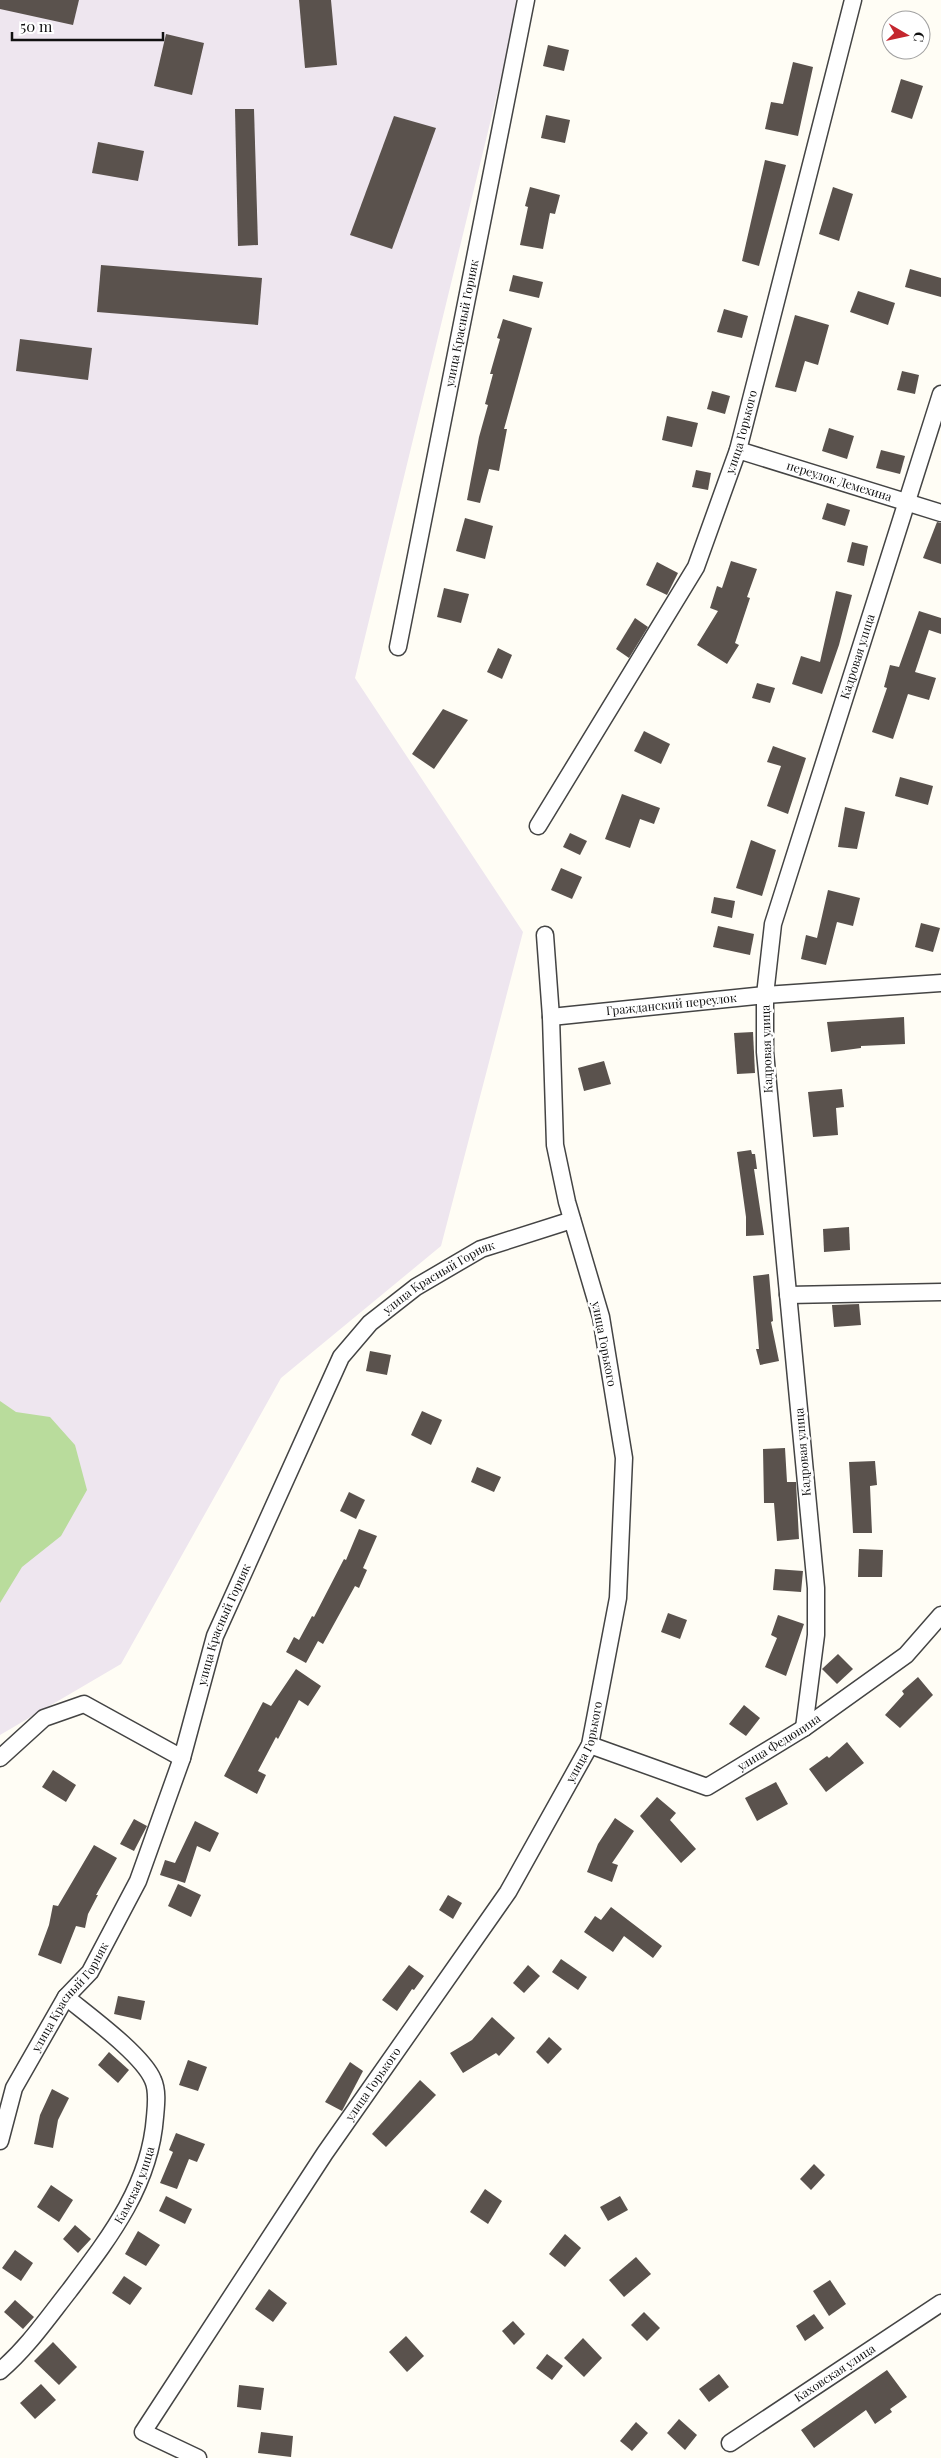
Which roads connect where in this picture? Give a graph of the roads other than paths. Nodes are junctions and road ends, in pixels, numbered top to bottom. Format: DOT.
graph roads {
  1 [pos="526,0"];
  2 [pos="853,0"];
  3 [pos="941,394"];
  4 [pos="738,450"];
  5 [pos="908,502"];
  6 [pos="941,513"];
  7 [pos="398,646"];
  8 [pos="538,826"];
  9 [pos="545,934"];
  10 [pos="941,983"];
  11 [pos="765,995"];
  12 [pos="551,1017"];
  13 [pos="572,1220"];
  14 [pos="941,1292"];
  15 [pos="788,1295"];
  16 [pos="941,1615"];
  17 [pos="804,1728"];
  18 [pos="590,1745"];
  19 [pos="0,1758"];
  20 [pos="182,1758"];
  21 [pos="66,1997"];
  22 [pos="0,2141"];
  23 [pos="941,2303"];
  24 [pos="0,2371"];
  25 [pos="730,2443"];
  26 [pos="198,2458"];
  1 -- 7 [label="street, улица Красный Горняк"];
  2 -- 4 [label="street, улица Горького"];
  3 -- 5 [label="street, Кадровая улица"];
  4 -- 5 [label="street, переулок Демехина"];
  4 -- 8 [label="street, улица Горького"];
  5 -- 6 [label="street, переулок Демехина"];
  5 -- 11 [label="street, Кадровая улица"];
  9 -- 12 [label="street, улица Горького"];
  10 -- 11 [label="street, Гражданский переулок"];
  11 -- 12 [label="street, Гражданский переулок"];
  11 -- 15 [label="street, Кадровая улица"];
  12 -- 13 [label="street, улица Горького"];
  13 -- 18 [label="street, улица Горького"];
  13 -- 20 [label="street, улица Красный Горняк"];
  14 -- 15 [label="street"];
  15 -- 17 [label="street, Кадровая улица"];
  16 -- 17 [label="street, улица Федюнина"];
  17 -- 18 [label="street, улица Федюнина"];
  18 -- 26 [label="street, улица Горького"];
  19 -- 20 [label="street"];
  20 -- 21 [label="street, улица Красный Горняк"];
  21 -- 22 [label="street, улица Красный Горняк"];
  21 -- 24 [label="street, Камская улица"];
  23 -- 25 [label="street, Каховская улица"];
}
